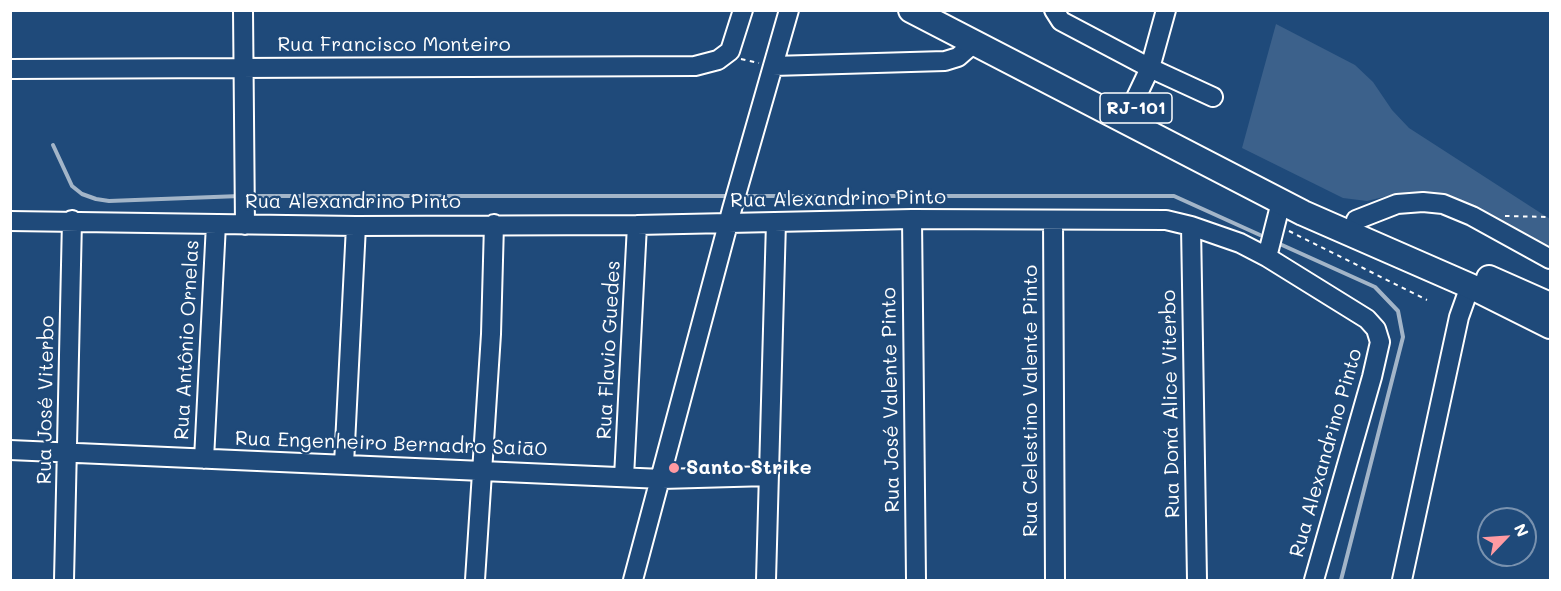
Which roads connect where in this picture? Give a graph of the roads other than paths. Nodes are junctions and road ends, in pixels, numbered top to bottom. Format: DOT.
graph roads {
  1 [pos="243,10"];
  2 [pos="743,10"];
  3 [pos="789,10"];
  4 [pos="911,10"];
  5 [pos="947,10"];
  6 [pos="1054,10"];
  7 [pos="1166,10"];
  8 [pos="974,43"];
  9 [pos="773,66"];
  10 [pos="242,68"];
  11 [pos="1150,68"];
  12 [pos="10,69"];
  13 [pos="1213,97"];
  14 [pos="1132,106"];
  15 [pos="1278,213"];
  16 [pos="730,216"];
  17 [pos="912,219"];
  18 [pos="72,220"];
  19 [pos="1053,220"];
  20 [pos="1356,220"];
  21 [pos="10,221"];
  22 [pos="776,222"];
  23 [pos="216,224"];
  24 [pos="494,224"];
  25 [pos="245,225"];
  26 [pos="637,225"];
  27 [pos="356,226"];
  28 [pos="1191,226"];
  29 [pos="1267,257"];
  30 [pos="1551,259"];
  31 [pos="1470,286"];
  32 [pos="1551,305"];
  33 [pos="1551,326"];
  34 [pos="10,450"];
  35 [pos="67,452"];
  36 [pos="204,459"];
  37 [pos="344,464"];
  38 [pos="481,472"];
  39 [pos="769,476"];
  40 [pos="624,477"];
  41 [pos="662,479"];
  42 [pos="64,580"];
  43 [pos="475,580"];
  44 [pos="633,580"];
  45 [pos="766,580"];
  46 [pos="916,580"];
  47 [pos="1055,580"];
  48 [pos="1197,580"];
  49 [pos="1314,580"];
  50 [pos="1402,580"];
  1 -- 10 [label="street"];
  2 -- 10 [label="street, Rua Francisco Monteiro"];
  3 -- 9 [label="street"];
  4 -- 8 [label="main road, RJ-101"];
  5 -- 14 [label="main road, RJ-101"];
  6 -- 11 [label="street"];
  7 -- 11 [label="street"];
  8 -- 9 [label="street"];
  8 -- 15 [label="main road, RJ-101"];
  9 -- 16 [label="street"];
  10 -- 12 [label="street, Rua Francisco Monteiro"];
  10 -- 25 [label="street"];
  11 -- 13 [label="street"];
  11 -- 14 [label="street"];
  14 -- 20 [label="main road, RJ-101"];
  15 -- 29 [label="street"];
  15 -- 31 [label="main road, RJ-101"];
  16 -- 22 [label="street, Rua Alexandrino Pinto"];
  16 -- 26 [label="street, Rua Alexandrino Pinto"];
  16 -- 41 [label="street"];
  17 -- 19 [label="street, Rua Alexandrino Pinto"];
  17 -- 22 [label="street, Rua Alexandrino Pinto"];
  17 -- 46 [label="street, Rua José Valente Pinto"];
  18 -- 21 [label="street, Rua Alexandrino Pinto"];
  18 -- 23 [label="street, Rua Alexandrino Pinto"];
  18 -- 35 [label="street, Rua José Viterbo"];
  19 -- 28 [label="street, Rua Alexandrino Pinto"];
  19 -- 47 [label="street, Rua Celestino Valente Pinto"];
  20 -- 30 [label="street"];
  20 -- 32 [label="main road, RJ-101"];
  22 -- 39 [label="street"];
  23 -- 25 [label="street, Rua Alexandrino Pinto"];
  23 -- 36 [label="street, Rua Antônio Ornelas"];
  24 -- 26 [label="street, Rua Alexandrino Pinto"];
  24 -- 27 [label="street, Rua Alexandrino Pinto"];
  24 -- 38 [label="street"];
  25 -- 27 [label="street, Rua Alexandrino Pinto"];
  26 -- 40 [label="street, Rua Flavio Guedes"];
  27 -- 37 [label="street"];
  28 -- 29 [label="street, Rua Alexandrino Pinto"];
  28 -- 48 [label="street, Rua Doná Alice Viterbo"];
  29 -- 49 [label="street, Rua Alexandrino Pinto"];
  31 -- 33 [label="main road, RJ-101"];
  31 -- 50 [label="street"];
  34 -- 35 [label="street, Rua Engenheiro Bernadro Saiā0"];
  35 -- 36 [label="street, Rua Engenheiro Bernadro Saiā0"];
  35 -- 42 [label="street, Rua José Viterbo"];
  36 -- 37 [label="street, Rua Engenheiro Bernadro Saiā0"];
  37 -- 38 [label="street, Rua Engenheiro Bernadro Saiā0"];
  38 -- 40 [label="street, Rua Engenheiro Bernadro Saiā0"];
  38 -- 43 [label="street"];
  39 -- 41 [label="street, Rua Engenheiro Bernadro Saiā0"];
  39 -- 45 [label="street"];
  40 -- 41 [label="street, Rua Engenheiro Bernadro Saiā0"];
  41 -- 44 [label="street"];
}
